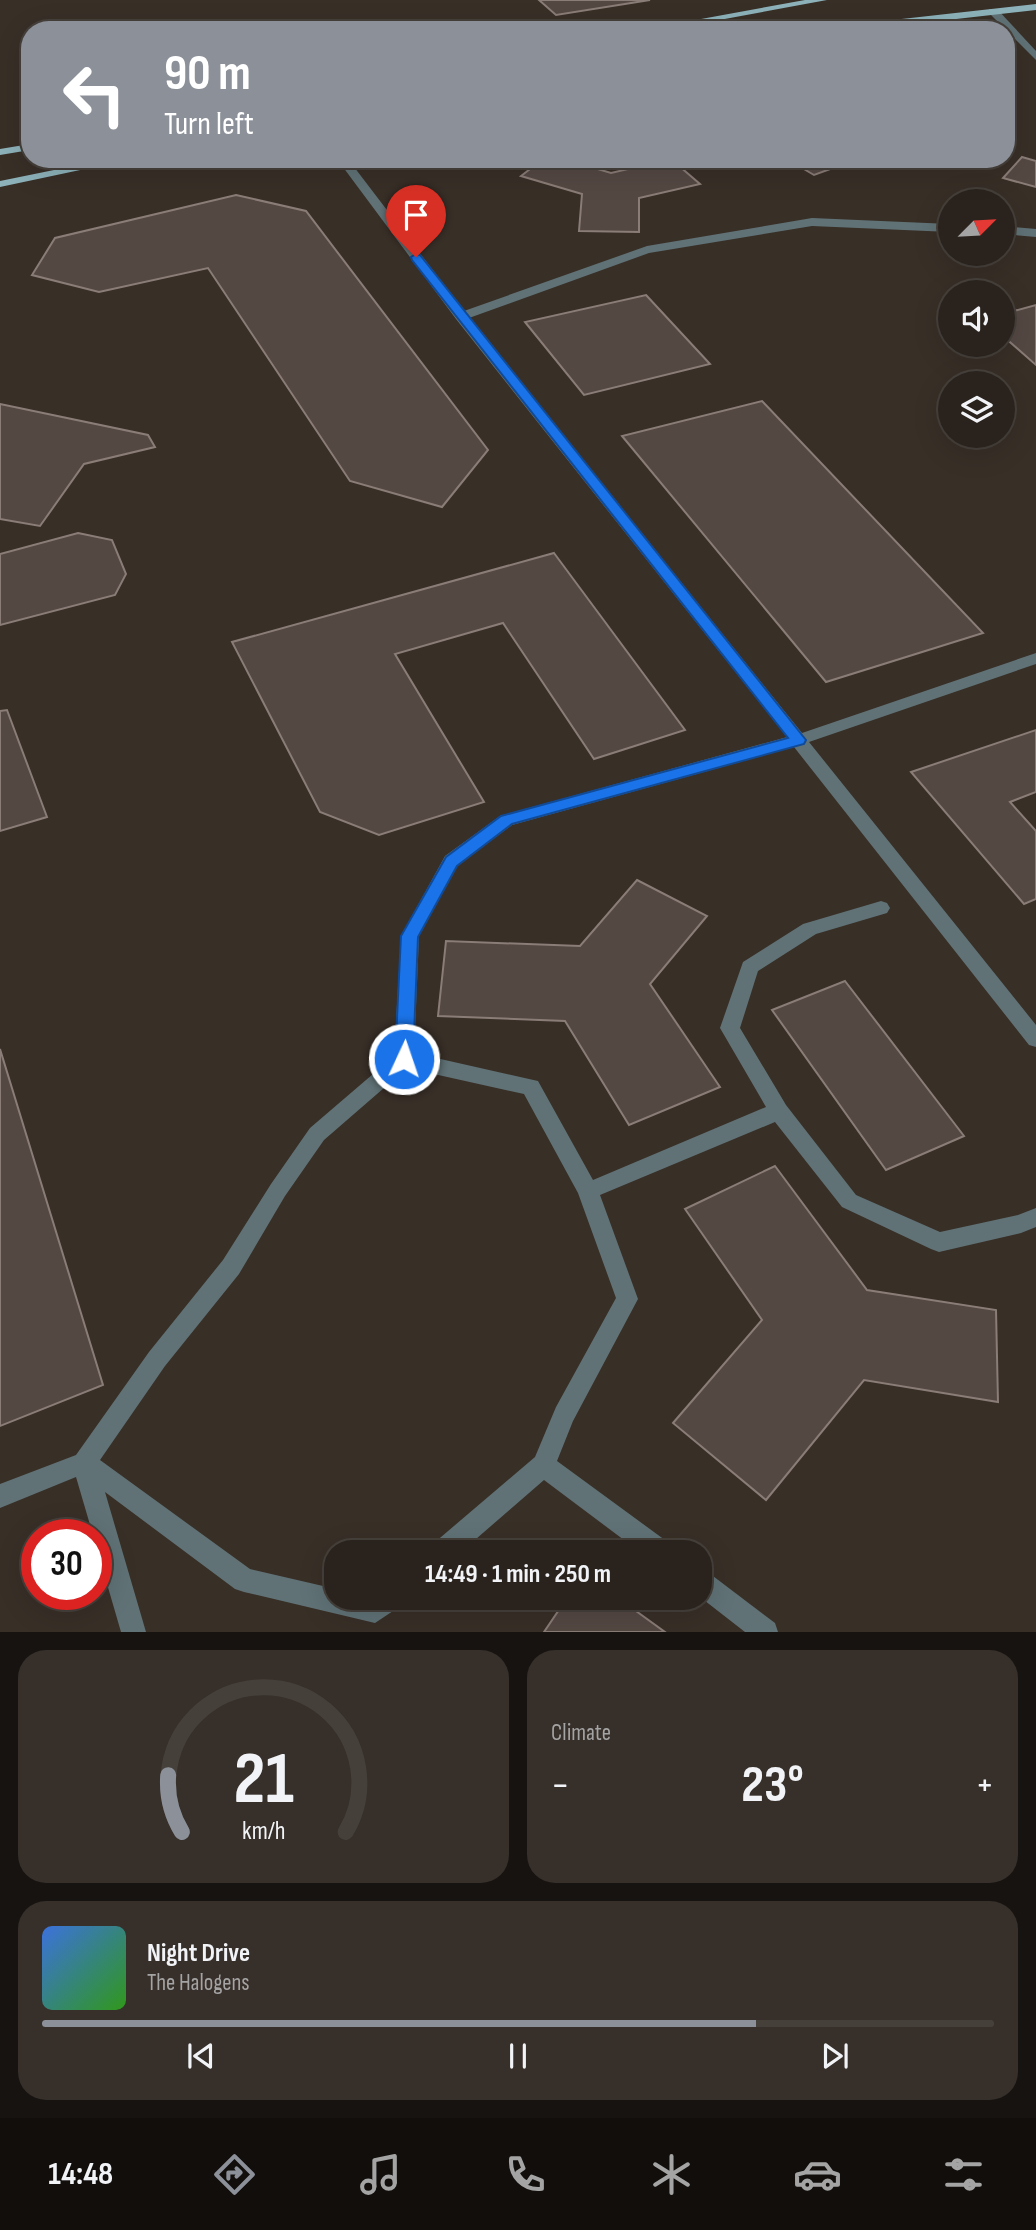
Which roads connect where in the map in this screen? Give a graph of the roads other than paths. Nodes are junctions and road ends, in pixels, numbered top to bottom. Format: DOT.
graph roads {
  1 [pos="822,0"];
  2 [pos="1036,7"];
  3 [pos="993,11"];
  4 [pos="699,21"];
  5 [pos="907,21"];
  6 [pos="1002,21"];
  7 [pos="1015,35"];
  8 [pos="1036,57"];
  9 [pos="21,148"];
  10 [pos="0,152"];
  11 [pos="81,168"];
  12 [pos="349,168"];
  13 [pos="0,184"];
  14 [pos="938,227"];
  15 [pos="1015,231"];
  16 [pos="1036,233"];
  17 [pos="461,316"];
  18 [pos="1036,658"];
  19 [pos="798,740"];
  20 [pos="881,908"];
  21 [pos="1036,1039"];
  22 [pos="404,1059"];
  23 [pos="779,1111"];
  24 [pos="588,1191"];
  25 [pos="1036,1217"];
  26 [pos="84,1463"];
  27 [pos="543,1465"];
  28 [pos="0,1496"];
  29 [pos="457,1540"];
  30 [pos="644,1540"];
  31 [pos="712,1591"];
  32 [pos="324,1599"];
  33 [pos="134,1632"];
  34 [pos="766,1632"];
  1 -- 4 [label="main road"];
  2 -- 3 [label="main road"];
  3 -- 5 [label="main road"];
  3 -- 6 [label="street"];
  7 -- 8 [label="street"];
  9 -- 10 [label="main road"];
  11 -- 13 [label="main road"];
  12 -- 17 [label="street"];
  14 -- 17 [label="street"];
  15 -- 16 [label="street"];
  17 -- 19 [label="street"];
  18 -- 19 [label="street"];
  19 -- 21 [label="street"];
  19 -- 22 [label="street"];
  20 -- 23 [label="street"];
  22 -- 24 [label="street"];
  22 -- 26 [label="street"];
  23 -- 24 [label="street"];
  23 -- 25 [label="street"];
  24 -- 27 [label="street"];
  26 -- 28 [label="street"];
  26 -- 32 [label="street"];
  26 -- 33 [label="street"];
  27 -- 29 [label="street"];
  27 -- 30 [label="street"];
  31 -- 34 [label="street"];
}
